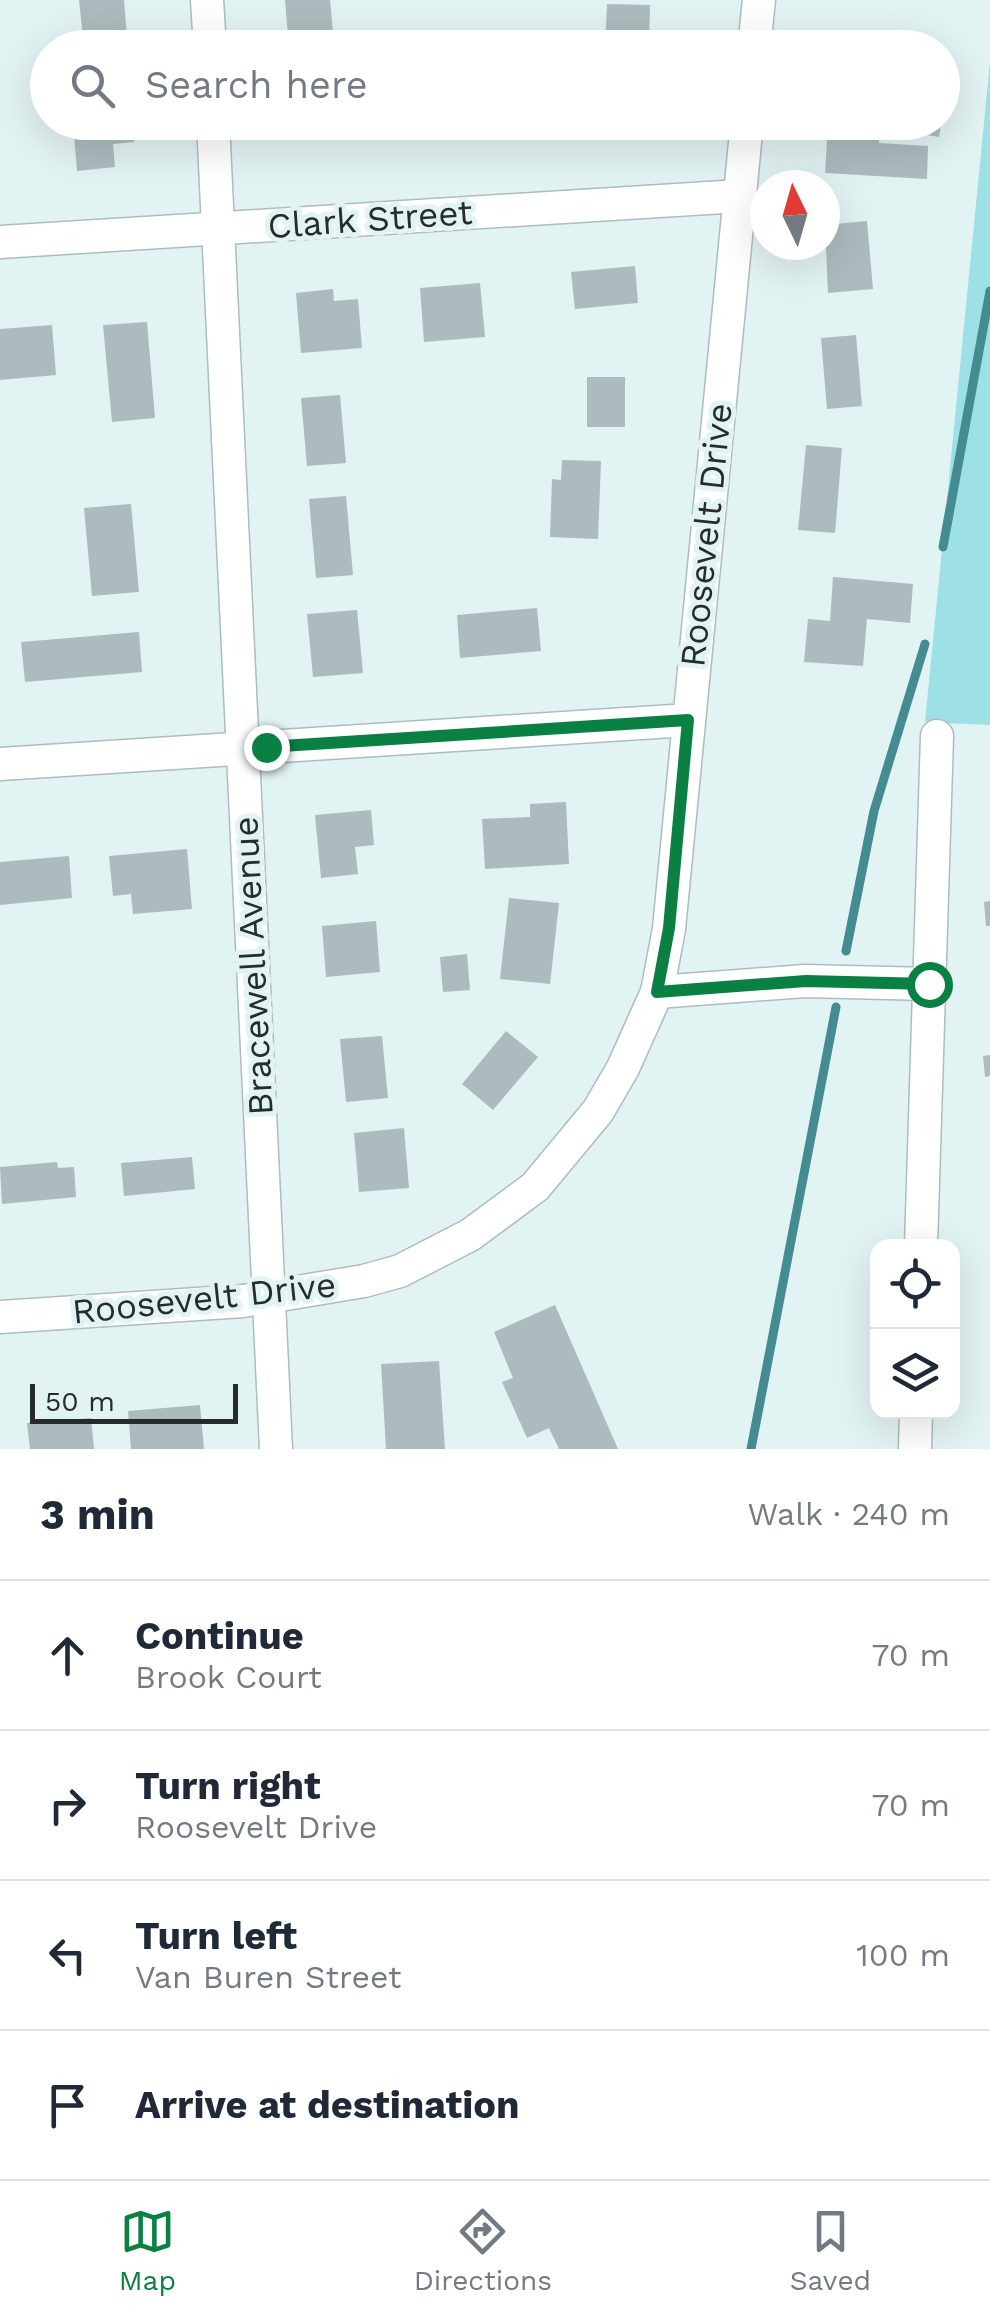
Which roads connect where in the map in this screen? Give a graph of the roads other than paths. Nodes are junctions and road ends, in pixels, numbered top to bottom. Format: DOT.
graph roads {
  1 [pos="208,0"];
  2 [pos="759,0"];
  3 [pos="209,30"];
  4 [pos="756,30"];
  5 [pos="214,140"];
  6 [pos="745,140"];
  7 [pos="740,196"];
  8 [pos="218,228"];
  9 [pos="0,242"];
  10 [pos="688,720"];
  11 [pos="936,736"];
  12 [pos="242,748"];
  13 [pos="0,764"];
  14 [pos="929,984"];
  15 [pos="657,992"];
  16 [pos="921,1239"];
  17 [pos="269,1296"];
  18 [pos="0,1316"];
  19 [pos="916,1419"];
  20 [pos="915,1448"];
  21 [pos="276,1449"];
  1 -- 3 [label="street"];
  2 -- 4 [label="street"];
  5 -- 8 [label="street, Bracewell Avenue"];
  6 -- 7 [label="street, Roosevelt Drive"];
  7 -- 8 [label="street, Clark Street"];
  7 -- 10 [label="street, Roosevelt Drive"];
  8 -- 9 [label="street, Clark Street"];
  8 -- 12 [label="street, Bracewell Avenue"];
  10 -- 12 [label="street"];
  10 -- 15 [label="street, Roosevelt Drive"];
  11 -- 14 [label="street"];
  12 -- 13 [label="street"];
  12 -- 17 [label="street, Bracewell Avenue"];
  14 -- 15 [label="street"];
  14 -- 16 [label="street"];
  15 -- 17 [label="street, Roosevelt Drive"];
  17 -- 18 [label="street, Roosevelt Drive"];
  17 -- 21 [label="street, Bracewell Avenue"];
  19 -- 20 [label="street"];
}
